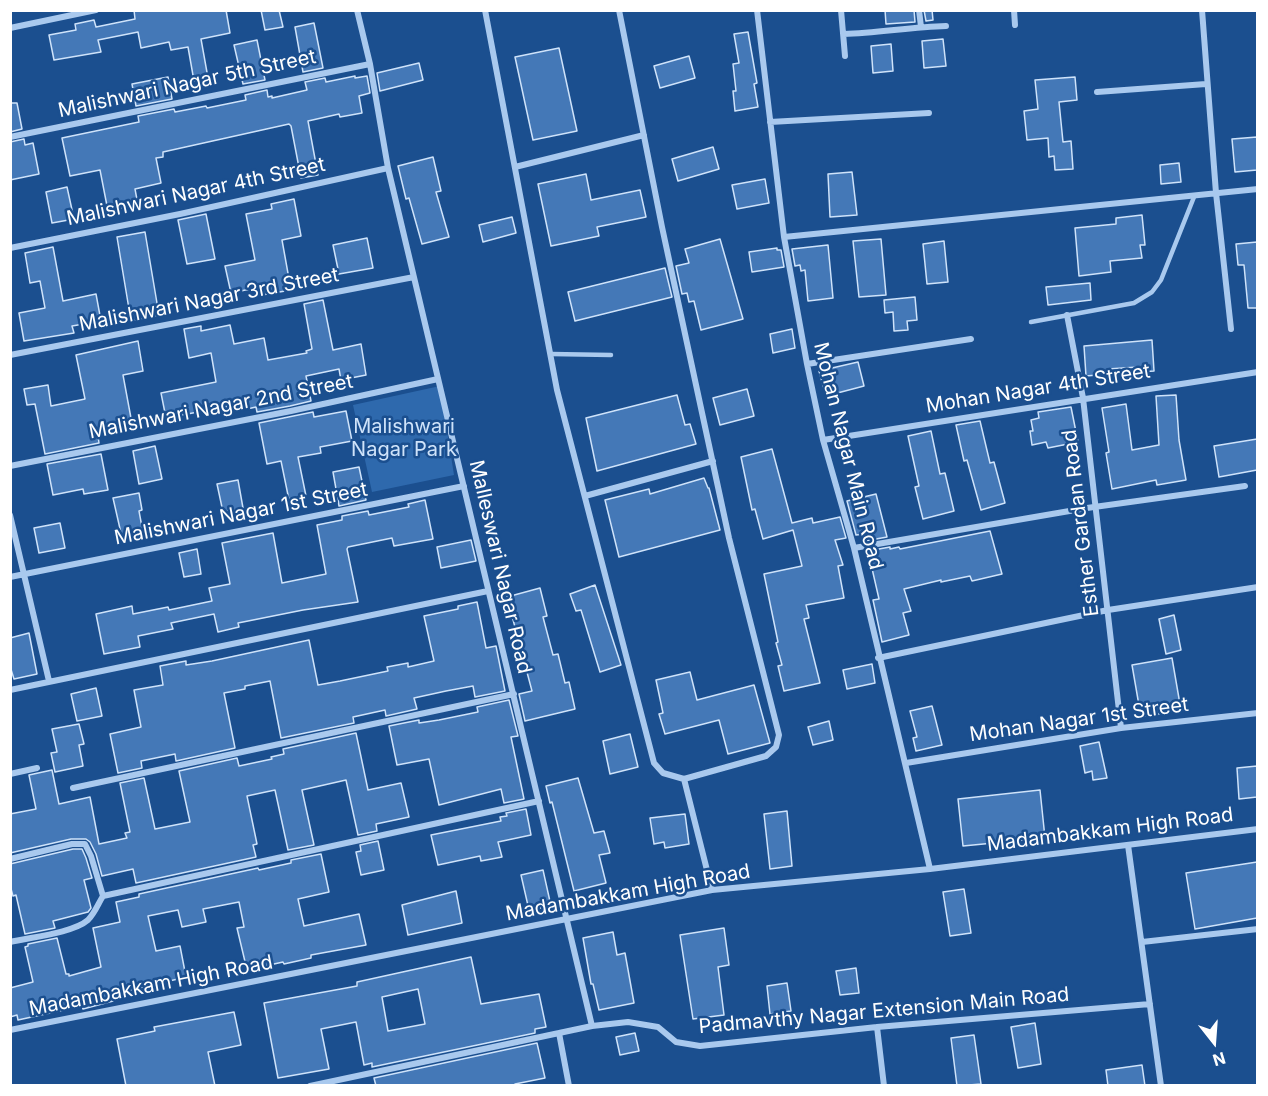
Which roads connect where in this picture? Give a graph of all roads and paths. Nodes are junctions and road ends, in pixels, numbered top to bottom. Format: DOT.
graph roads {
  1 [pos="96,10"];
  2 [pos="357,10"];
  3 [pos="485,10"];
  4 [pos="619,10"];
  5 [pos="757,10"];
  6 [pos="841,10"];
  7 [pos="919,10"];
  8 [pos="1014,10"];
  9 [pos="1202,10"];
  10 [pos="1015,25"];
  11 [pos="946,26"];
  12 [pos="921,27"];
  13 [pos="10,28"];
  14 [pos="844,34"];
  15 [pos="845,56"];
  16 [pos="370,64"];
  17 [pos="1206,84"];
  18 [pos="1097,92"];
  19 [pos="929,113"];
  20 [pos="770,122"];
  21 [pos="644,135"];
  22 [pos="10,137"];
  23 [pos="515,167"];
  24 [pos="388,168"];
  25 [pos="1257,189"];
  26 [pos="1215,193"];
  27 [pos="1194,197"];
  28 [pos="784,237"];
  29 [pos="10,248"];
  30 [pos="414,277"];
  31 [pos="1067,315"];
  32 [pos="1032,322"];
  33 [pos="1231,329"];
  34 [pos="971,339"];
  35 [pos="551,354"];
  36 [pos="10,355"];
  37 [pos="610,355"];
  38 [pos="807,363"];
  39 [pos="1257,372"];
  40 [pos="438,379"];
  41 [pos="1083,398"];
  42 [pos="823,440"];
  43 [pos="713,461"];
  44 [pos="10,466"];
  45 [pos="464,486"];
  46 [pos="1245,486"];
  47 [pos="585,496"];
  48 [pos="1096,506"];
  49 [pos="10,514"];
  50 [pos="854,548"];
  51 [pos="24,573"];
  52 [pos="10,577"];
  53 [pos="1257,587"];
  54 [pos="488,591"];
  55 [pos="1108,610"];
  56 [pos="878,658"];
  57 [pos="49,681"];
  58 [pos="10,690"];
  59 [pos="513,694"];
  60 [pos="1257,713"];
  61 [pos="1121,728"];
  62 [pos="906,763"];
  63 [pos="37,768"];
  64 [pos="10,774"];
  65 [pos="684,779"];
  66 [pos="73,788"];
  67 [pos="539,801"];
  68 [pos="1257,829"];
  69 [pos="1128,845"];
  70 [pos="10,859"];
  71 [pos="930,869"];
  72 [pos="712,890"];
  73 [pos="103,896"];
  74 [pos="568,920"];
  75 [pos="1257,929"];
  76 [pos="10,942"];
  77 [pos="1142,942"];
  78 [pos="1150,1004"];
  79 [pos="592,1026"];
  80 [pos="877,1027"];
  81 [pos="10,1030"];
  82 [pos="559,1033"];
  83 [pos="310,1086"];
  84 [pos="569,1086"];
  85 [pos="884,1086"];
  86 [pos="1161,1086"];
  1 -- 13 [label="street"];
  2 -- 16 [label="street, Malleswari Nagar Road"];
  3 -- 23 [label="street"];
  4 -- 21 [label="street"];
  5 -- 20 [label="street, Mohan Nagar Main Road"];
  6 -- 14 [label="street"];
  7 -- 12 [label="street"];
  8 -- 10 [label="street"];
  9 -- 17 [label="street"];
  11 -- 12 [label="street"];
  12 -- 14 [label="street"];
  14 -- 15 [label="street"];
  16 -- 22 [label="street, Malishwari Nagar 5th Street"];
  16 -- 24 [label="street, Malleswari Nagar Road"];
  17 -- 18 [label="street"];
  17 -- 26 [label="street"];
  19 -- 20 [label="street"];
  20 -- 28 [label="street, Mohan Nagar Main Road"];
  21 -- 23 [label="street"];
  21 -- 43 [label="street"];
  23 -- 35 [label="street"];
  24 -- 29 [label="street, Malishwari Nagar 4th Street"];
  24 -- 30 [label="street, Malleswari Nagar Road"];
  25 -- 26 [label="street"];
  26 -- 27 [label="street"];
  26 -- 33 [label="street"];
  27 -- 28 [label="street"];
  27 -- 31 [label="lane"];
  28 -- 38 [label="street, Mohan Nagar Main Road"];
  30 -- 36 [label="street, Malishwari Nagar 3rd Street"];
  30 -- 40 [label="street, Malleswari Nagar Road"];
  31 -- 32 [label="lane"];
  31 -- 41 [label="street, Esther Gardan Road"];
  34 -- 38 [label="street"];
  35 -- 37 [label="lane"];
  35 -- 47 [label="street"];
  38 -- 42 [label="street, Mohan Nagar Main Road"];
  39 -- 41 [label="street, Mohan Nagar 4th Street"];
  40 -- 44 [label="street, Malishwari Nagar 2nd Street"];
  40 -- 45 [label="street, Malleswari Nagar Road"];
  41 -- 42 [label="street, Mohan Nagar 4th Street"];
  41 -- 48 [label="street, Esther Gardan Road"];
  42 -- 50 [label="street, Mohan Nagar Main Road"];
  43 -- 47 [label="street"];
  43 -- 65 [label="street"];
  45 -- 51 [label="street, Malishwari Nagar 1st Street"];
  45 -- 54 [label="street, Malleswari Nagar Road"];
  46 -- 48 [label="street"];
  47 -- 65 [label="street"];
  48 -- 50 [label="street"];
  48 -- 55 [label="street, Esther Gardan Road"];
  49 -- 51 [label="street"];
  50 -- 56 [label="street, Mohan Nagar Main Road"];
  51 -- 52 [label="street, Malishwari Nagar 1st Street"];
  51 -- 57 [label="street"];
  53 -- 55 [label="street"];
  54 -- 57 [label="street"];
  54 -- 59 [label="street, Malleswari Nagar Road"];
  55 -- 56 [label="street"];
  55 -- 61 [label="street, Esther Gardan Road"];
  56 -- 62 [label="street, Mohan Nagar Main Road"];
  57 -- 58 [label="street"];
  59 -- 66 [label="street"];
  59 -- 67 [label="street, Malleswari Nagar Road"];
  60 -- 61 [label="street, Mohan Nagar 1st Street"];
  61 -- 62 [label="street, Mohan Nagar 1st Street"];
  62 -- 71 [label="street, Mohan Nagar Main Road"];
  63 -- 64 [label="street"];
  65 -- 72 [label="street"];
  67 -- 73 [label="street"];
  67 -- 74 [label="street, Malleswari Nagar Road"];
  68 -- 69 [label="street, Madambakkam High Road"];
  69 -- 71 [label="street, Madambakkam High Road"];
  69 -- 77 [label="street"];
  70 -- 73 [label="street"];
  71 -- 72 [label="street, Madambakkam High Road"];
  72 -- 74 [label="street, Madambakkam High Road"];
  73 -- 76 [label="street"];
  74 -- 79 [label="street, Malleswari Nagar Road"];
  74 -- 81 [label="street, Madambakkam High Road"];
  75 -- 77 [label="street"];
  77 -- 78 [label="street"];
  78 -- 80 [label="street, Padmavthy Nagar Extension Main Road"];
  78 -- 86 [label="street"];
  79 -- 80 [label="street, Padmavthy Nagar Extension Main Road"];
  79 -- 82 [label="street, Padmavthy Nagar Extension Main Road"];
  80 -- 85 [label="street"];
  82 -- 83 [label="street, Padmavthy Nagar Extension Main Road"];
  82 -- 84 [label="street"];
}
